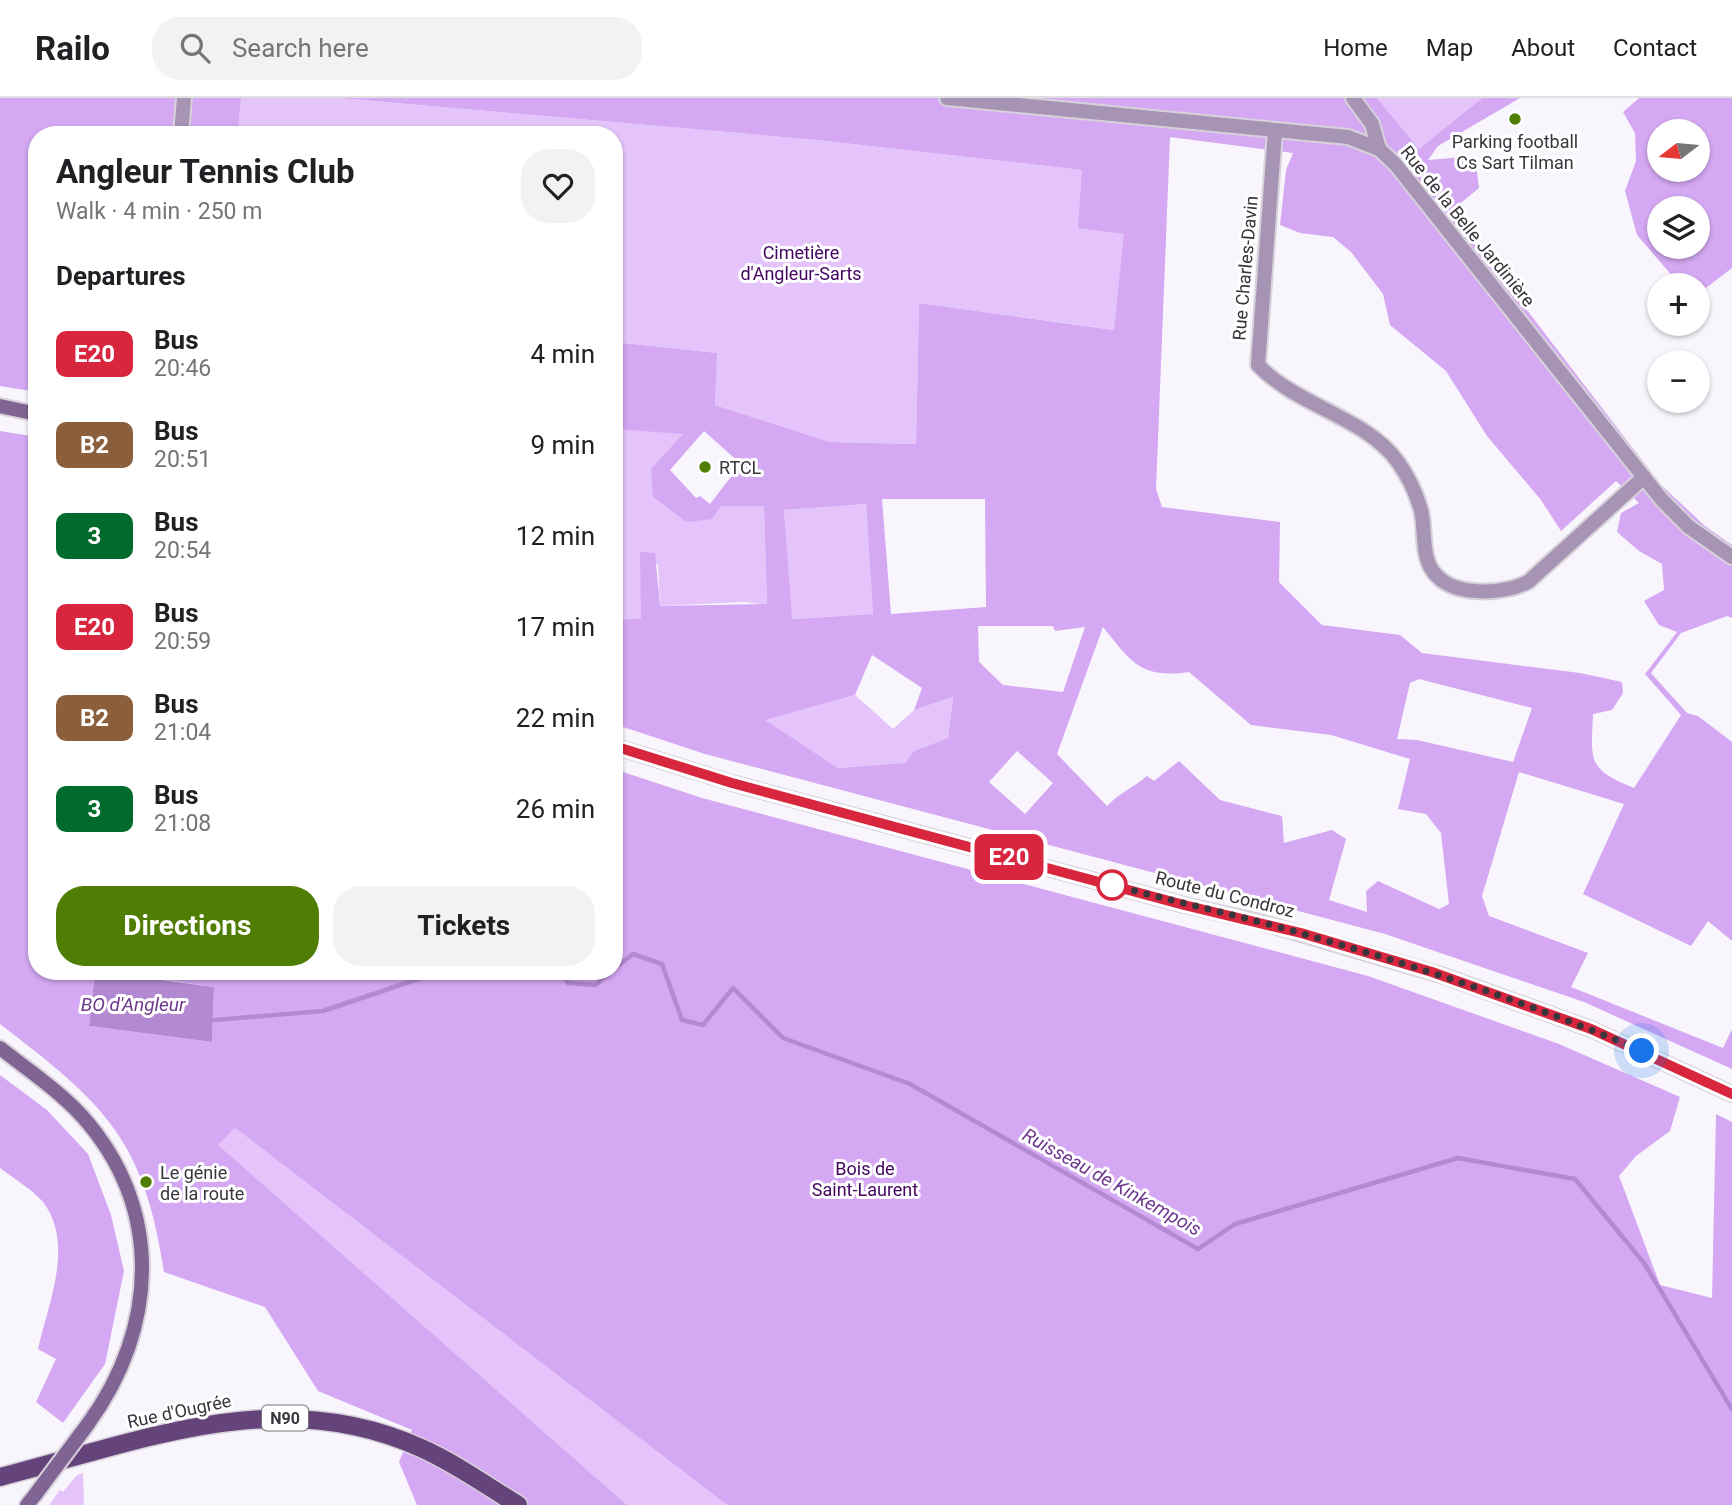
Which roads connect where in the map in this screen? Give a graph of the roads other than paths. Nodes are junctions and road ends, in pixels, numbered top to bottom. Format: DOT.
graph roads {
  1 [pos="184,98"];
  2 [pos="947,98"];
  3 [pos="1353,98"];
  4 [pos="182,126"];
  5 [pos="1275,131"];
  6 [pos="1379,149"];
  7 [pos="3,410"];
  8 [pos="28,413"];
  9 [pos="1644,477"];
  10 [pos="1732,557"];
  11 [pos="623,749"];
  12 [pos="0,1048"];
  13 [pos="1732,1094"];
  14 [pos="0,1477"];
  15 [pos="31,1500"];
  16 [pos="518,1505"];
  1 -- 4 [label="street"];
  2 -- 5 [label="street, Rue de la Belle Jardinière"];
  3 -- 6 [label="street"];
  5 -- 6 [label="street, Rue de la Belle Jardinière"];
  5 -- 9 [label="street, Rue Charles-Davin"];
  6 -- 9 [label="street, Rue de la Belle Jardinière"];
  7 -- 8 [label="main road"];
  9 -- 10 [label="street, Rue de la Belle Jardinière"];
  11 -- 13 [label="main road, Route du Condroz"];
  12 -- 15 [label="main road, bridge"];
  14 -- 16 [label="main road, Rue d'Ougrée / N90"];
}
